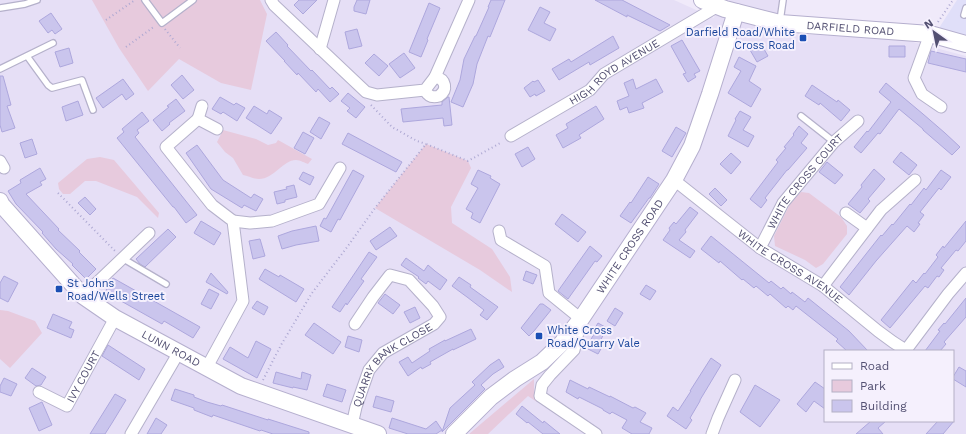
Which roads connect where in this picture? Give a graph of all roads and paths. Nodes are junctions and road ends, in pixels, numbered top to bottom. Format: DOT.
graph roads {
  1 [pos="36,0"];
  2 [pos="135,0"];
  3 [pos="145,0"];
  4 [pos="193,0"];
  5 [pos="334,0"];
  6 [pos="470,0"];
  7 [pos="702,0"];
  8 [pos="783,0"];
  9 [pos="953,0"];
  10 [pos="273,3"];
  11 [pos="718,6"];
  12 [pos="0,8"];
  13 [pos="966,8"];
  14 [pos="736,12"];
  15 [pos="964,14"];
  16 [pos="106,20"];
  17 [pos="162,22"];
  18 [pos="780,23"];
  19 [pos="930,34"];
  20 [pos="53,43"];
  21 [pos="966,44"];
  22 [pos="126,47"];
  23 [pos="180,48"];
  24 [pos="320,49"];
  25 [pos="27,56"];
  26 [pos="0,69"];
  27 [pos="435,77"];
  28 [pos="425,90"];
  29 [pos="366,92"];
  30 [pos="202,106"];
  31 [pos="941,108"];
  32 [pos="93,110"];
  33 [pos="801,116"];
  34 [pos="198,119"];
  35 [pos="858,121"];
  36 [pos="217,129"];
  37 [pos="512,136"];
  38 [pos="834,142"];
  39 [pos="426,144"];
  40 [pos="340,168"];
  41 [pos="674,180"];
  42 [pos="915,180"];
  43 [pos="58,193"];
  44 [pos="0,203"];
  45 [pos="846,213"];
  46 [pos="233,221"];
  47 [pos="866,228"];
  48 [pos="499,231"];
  49 [pos="149,233"];
  50 [pos="760,248"];
  51 [pos="122,258"];
  52 [pos="966,273"];
  53 [pos="166,284"];
  54 [pos="823,286"];
  55 [pos="83,296"];
  56 [pos="115,318"];
  57 [pos="581,319"];
  58 [pos="355,324"];
  59 [pos="905,350"];
  60 [pos="907,350"];
  61 [pos="179,352"];
  62 [pos="207,367"];
  63 [pos="735,380"];
  64 [pos="257,391"];
  65 [pos="39,392"];
  66 [pos="352,425"];
  67 [pos="131,434"];
  68 [pos="378,434"];
  69 [pos="454,434"];
  70 [pos="596,434"];
  71 [pos="712,434"];
  1 -- 12 [label="lane"];
  2 -- 16 [label="path"];
  3 -- 17 [label="lane"];
  4 -- 17 [label="lane"];
  5 -- 24 [label="street"];
  6 -- 27 [label="street"];
  7 -- 11 [label="street, DARFIELD ROAD"];
  8 -- 18 [label="lane"];
  9 -- 19 [label="path"];
  10 -- 24 [label="street"];
  11 -- 14 [label="street, DARFIELD ROAD"];
  11 -- 37 [label="street, HIGH ROYD AVENUE"];
  13 -- 15 [label="lane"];
  14 -- 18 [label="street, DARFIELD ROAD"];
  14 -- 41 [label="street, WHITE CROSS ROAD"];
  17 -- 22 [label="path"];
  17 -- 23 [label="path"];
  18 -- 19 [label="street, DARFIELD ROAD"];
  19 -- 21 [label="street, DARFIELD ROAD"];
  19 -- 31 [label="street"];
  20 -- 25 [label="lane"];
  24 -- 29 [label="street"];
  25 -- 26 [label="lane"];
  25 -- 32 [label="lane"];
  27 -- 28 [label="street"];
  27 -- 28 [label="street"];
  28 -- 29 [label="street"];
  29 -- 39 [label="path"];
  30 -- 34 [label="street"];
  33 -- 38 [label="lane"];
  34 -- 36 [label="street"];
  34 -- 46 [label="street"];
  35 -- 38 [label="street, WHITE CROSS COURT"];
  37 -- 39 [label="path"];
  38 -- 50 [label="street, WHITE CROSS COURT"];
  39 -- 64 [label="path"];
  40 -- 46 [label="street"];
  41 -- 50 [label="street, WHITE CROSS AVENUE"];
  41 -- 57 [label="street, WHITE CROSS ROAD"];
  42 -- 47 [label="street"];
  43 -- 51 [label="path"];
  44 -- 55 [label="street, LUNN ROAD"];
  45 -- 47 [label="street"];
  46 -- 62 [label="street"];
  47 -- 54 [label="street"];
  48 -- 57 [label="street"];
  49 -- 51 [label="street"];
  50 -- 54 [label="street, WHITE CROSS AVENUE"];
  51 -- 53 [label="lane"];
  51 -- 55 [label="street"];
  52 -- 60 [label="street"];
  54 -- 59 [label="street, WHITE CROSS AVENUE"];
  55 -- 56 [label="street, LUNN ROAD"];
  56 -- 61 [label="street, LUNN ROAD"];
  56 -- 65 [label="street, IVY COURT"];
  57 -- 69 [label="street, WHITE CROSS ROAD"];
  57 -- 70 [label="street"];
  58 -- 66 [label="street, QUARRY BANK CLOSE"];
  61 -- 62 [label="street, LUNN ROAD"];
  61 -- 67 [label="street"];
  62 -- 64 [label="street, LUNN ROAD"];
  63 -- 71 [label="street"];
  64 -- 66 [label="street, LUNN ROAD"];
  66 -- 68 [label="street, LUNN ROAD"];
}
